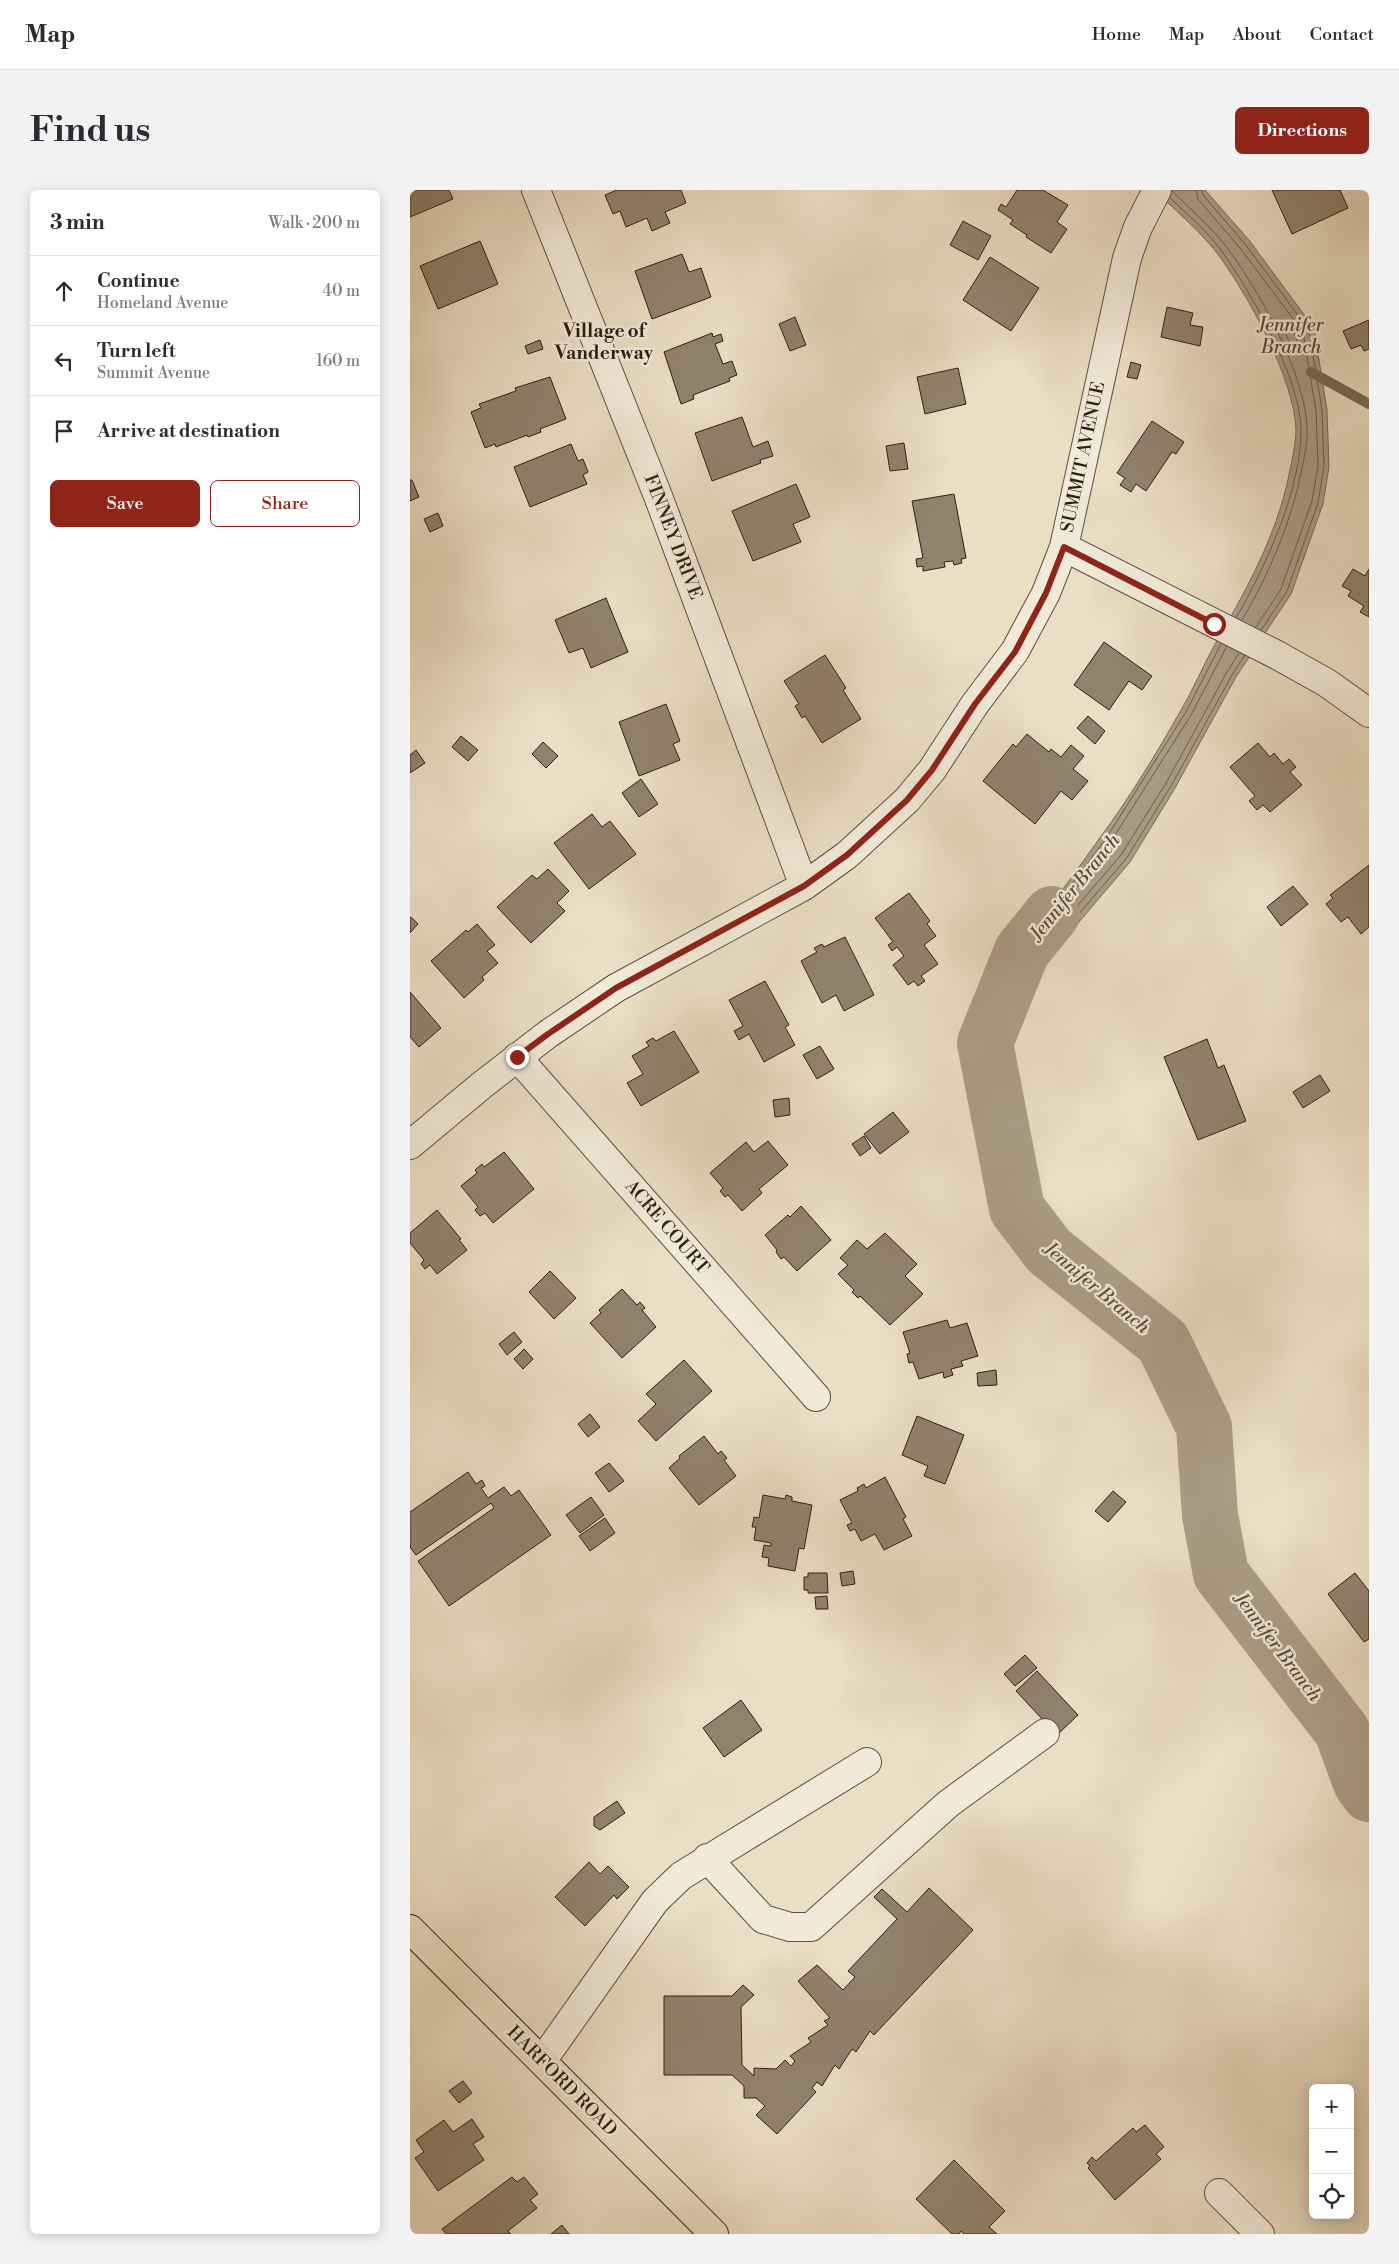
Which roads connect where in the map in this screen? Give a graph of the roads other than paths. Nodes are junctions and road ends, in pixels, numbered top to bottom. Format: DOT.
graph roads {
  1 [pos="536,190"];
  2 [pos="1155,194"];
  3 [pos="1064,547"];
  4 [pos="1369,713"];
  5 [pos="804,886"];
  6 [pos="517,1057"];
  7 [pos="410,1145"];
  8 [pos="816,1397"];
  9 [pos="1045,1733"];
  10 [pos="867,1762"];
  11 [pos="707,1858"];
  12 [pos="410,1929"];
  13 [pos="542,2061"];
  14 [pos="1219,2193"];
  15 [pos="702,2230"];
  16 [pos="1260,2234"];
  1 -- 5 [label="street, FINNEY DRIVE"];
  2 -- 3 [label="street, SUMMIT AVENUE"];
  3 -- 4 [label="street"];
  3 -- 5 [label="street, SUMMIT AVENUE"];
  5 -- 6 [label="street, SUMMIT AVENUE"];
  6 -- 7 [label="street, SUMMIT AVENUE"];
  6 -- 8 [label="street, ACRE COURT"];
  9 -- 11 [label="street"];
  10 -- 11 [label="street"];
  11 -- 13 [label="street"];
  12 -- 13 [label="main road, HARFORD ROAD"];
  13 -- 15 [label="main road, HARFORD ROAD"];
  14 -- 16 [label="street"];
}
